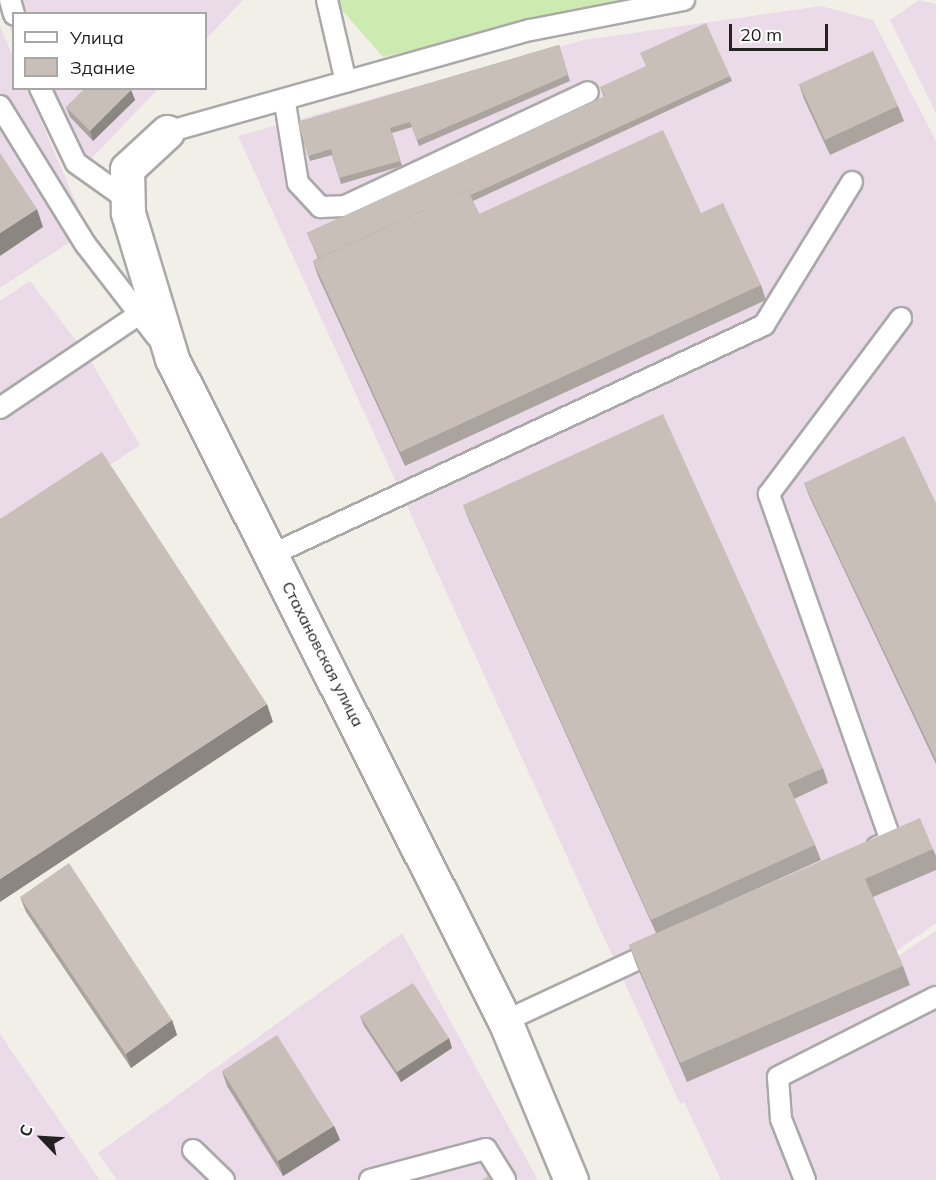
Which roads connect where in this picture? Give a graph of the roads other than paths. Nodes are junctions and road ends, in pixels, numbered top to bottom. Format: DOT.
graph roads {
  1 [pos="327,0"];
  2 [pos="684,0"];
  3 [pos="346,82"];
  4 [pos="41,90"];
  5 [pos="588,92"];
  6 [pos="285,103"];
  7 [pos="0,106"];
  8 [pos="167,132"];
  9 [pos="852,182"];
  10 [pos="128,200"];
  11 [pos="141,313"];
  12 [pos="901,318"];
  13 [pos="172,359"];
  14 [pos="0,408"];
  15 [pos="273,554"];
  16 [pos="859,856"];
  17 [pos="677,941"];
  18 [pos="936,998"];
  19 [pos="505,1021"];
  20 [pos="193,1150"];
  21 [pos="224,1180"];
  22 [pos="370,1180"];
  23 [pos="505,1180"];
  24 [pos="571,1180"];
  25 [pos="805,1180"];
  1 -- 3 [label="lane"];
  2 -- 3 [label="lane"];
  3 -- 6 [label="lane"];
  4 -- 10 [label="lane"];
  5 -- 6 [label="lane"];
  6 -- 8 [label="lane"];
  7 -- 11 [label="lane"];
  8 -- 10 [label="street, Стахановская улица"];
  9 -- 15 [label="lane"];
  10 -- 13 [label="street, Стахановская улица"];
  11 -- 13 [label="lane"];
  11 -- 14 [label="lane"];
  12 -- 16 [label="lane"];
  13 -- 15 [label="street, Стахановская улица"];
  15 -- 19 [label="street, Стахановская улица"];
  17 -- 19 [label="lane"];
  18 -- 25 [label="lane"];
  19 -- 24 [label="street, Стахановская улица"];
  20 -- 21 [label="lane"];
  22 -- 23 [label="lane"];
}
